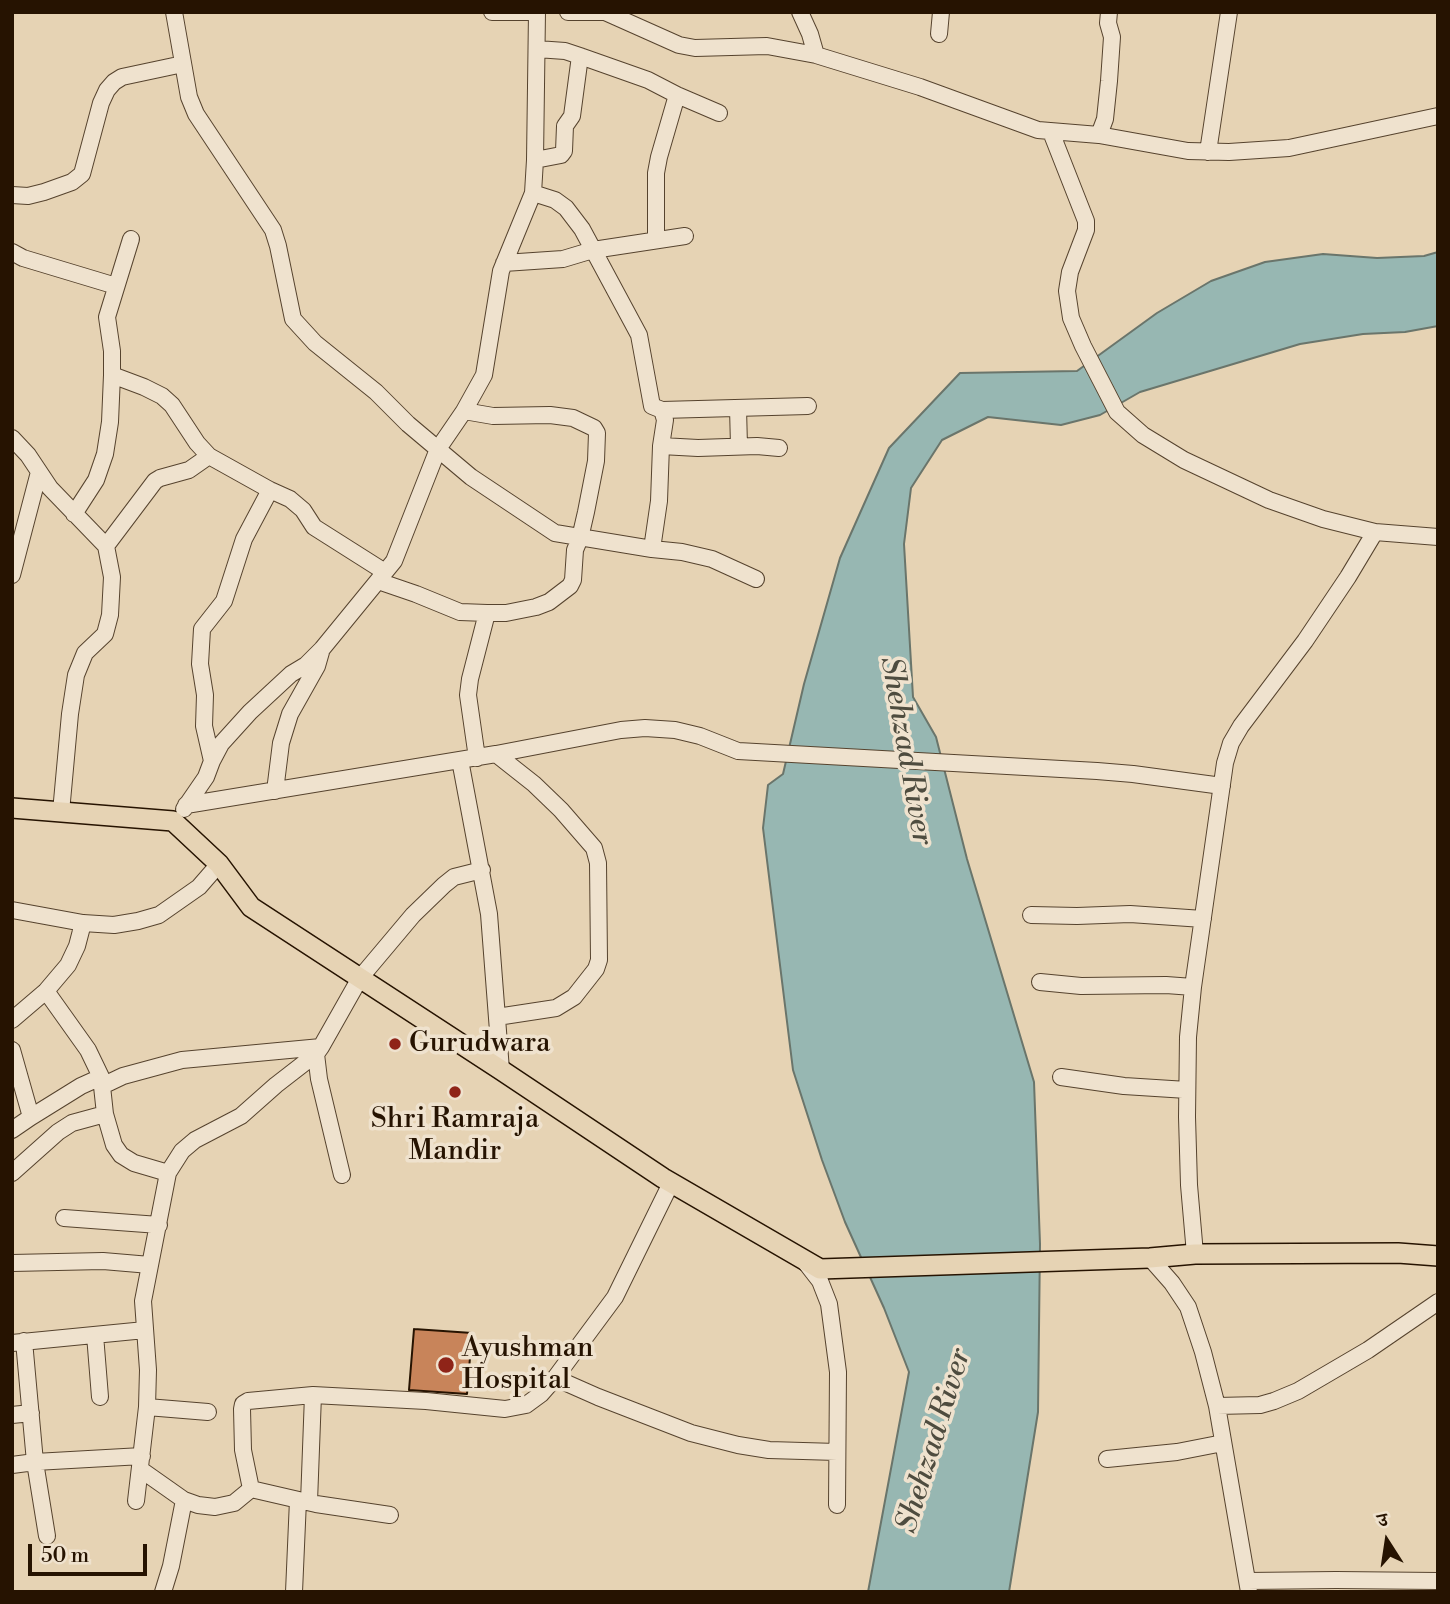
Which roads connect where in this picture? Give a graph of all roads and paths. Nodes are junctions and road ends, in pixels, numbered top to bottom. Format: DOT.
graph roads {
  1 [pos="492,12"];
  2 [pos="531,12"];
  3 [pos="537,12"];
  4 [pos="568,12"];
  5 [pos="800,12"];
  6 [pos="941,12"];
  7 [pos="1109,12"];
  8 [pos="1229,12"];
  9 [pos="176,14"];
  10 [pos="939,34"];
  11 [pos="537,49"];
  12 [pos="816,55"];
  13 [pos="580,56"];
  14 [pos="183,64"];
  15 [pos="677,95"];
  16 [pos="719,113"];
  17 [pos="1438,116"];
  18 [pos="1051,132"];
  19 [pos="1099,135"];
  20 [pos="1208,152"];
  21 [pos="535,160"];
  22 [pos="533,193"];
  23 [pos="12,195"];
  24 [pos="685,236"];
  25 [pos="131,239"];
  26 [pos="656,239"];
  27 [pos="593,250"];
  28 [pos="12,252"];
  29 [pos="504,263"];
  30 [pos="116,286"];
  31 [pos="112,374"];
  32 [pos="808,406"];
  33 [pos="738,408"];
  34 [pos="662,410"];
  35 [pos="464,411"];
  36 [pos="12,438"];
  37 [pos="661,446"];
  38 [pos="739,446"];
  39 [pos="438,449"];
  40 [pos="779,449"];
  41 [pos="209,456"];
  42 [pos="39,472"];
  43 [pos="270,490"];
  44 [pos="74,514"];
  45 [pos="1375,532"];
  46 [pos="1438,537"];
  47 [pos="580,538"];
  48 [pos="106,546"];
  49 [pos="652,549"];
  50 [pos="12,575"];
  51 [pos="382,577"];
  52 [pos="756,579"];
  53 [pos="487,613"];
  54 [pos="322,649"];
  55 [pos="496,754"];
  56 [pos="477,758"];
  57 [pos="460,760"];
  58 [pos="212,761"];
  59 [pos="1222,786"];
  60 [pos="275,791"];
  61 [pos="186,805"];
  62 [pos="12,807"];
  63 [pos="61,812"];
  64 [pos="173,821"];
  65 [pos="219,864"];
  66 [pos="482,870"];
  67 [pos="12,910"];
  68 [pos="1031,915"];
  69 [pos="1203,919"];
  70 [pos="83,923"];
  71 [pos="360,978"];
  72 [pos="1040,982"];
  73 [pos="1193,988"];
  74 [pos="47,991"];
  75 [pos="497,1017"];
  76 [pos="12,1020"];
  77 [pos="12,1050"];
  78 [pos="319,1050"];
  79 [pos="501,1070"];
  80 [pos="1061,1077"];
  81 [pos="102,1082"];
  82 [pos="1188,1090"];
  83 [pos="105,1114"];
  84 [pos="31,1117"];
  85 [pos="12,1130"];
  86 [pos="12,1173"];
  87 [pos="168,1173"];
  88 [pos="342,1175"];
  89 [pos="671,1182"];
  90 [pos="64,1218"];
  91 [pos="159,1225"];
  92 [pos="1195,1254"];
  93 [pos="1438,1256"];
  94 [pos="1150,1258"];
  95 [pos="12,1263"];
  96 [pos="812,1264"];
  97 [pos="150,1265"];
  98 [pos="1438,1302"];
  99 [pos="145,1330"];
  100 [pos="95,1335"];
  101 [pos="18,1342"];
  102 [pos="555,1378"];
  103 [pos="313,1395"];
  104 [pos="100,1397"];
  105 [pos="1217,1406"];
  106 [pos="147,1407"];
  107 [pos="208,1412"];
  108 [pos="31,1413"];
  109 [pos="12,1415"];
  110 [pos="1223,1443"];
  111 [pos="837,1452"];
  112 [pos="1107,1459"];
  113 [pos="35,1462"];
  114 [pos="141,1462"];
  115 [pos="12,1465"];
  116 [pos="251,1489"];
  117 [pos="184,1500"];
  118 [pos="136,1501"];
  119 [pos="304,1501"];
  120 [pos="837,1505"];
  121 [pos="390,1515"];
  122 [pos="47,1536"];
  123 [pos="1438,1581"];
  124 [pos="1338,1586"];
  125 [pos="1248,1587"];
  126 [pos="290,1590"];
  127 [pos="163,1592"];
  1 -- 2 [label="street"];
  3 -- 11 [label="street"];
  4 -- 12 [label="street"];
  5 -- 12 [label="street"];
  6 -- 10 [label="street"];
  7 -- 19 [label="street"];
  8 -- 20 [label="street"];
  9 -- 14 [label="street"];
  11 -- 13 [label="street"];
  11 -- 21 [label="street"];
  12 -- 18 [label="street"];
  13 -- 15 [label="street"];
  13 -- 21 [label="street"];
  14 -- 23 [label="street"];
  14 -- 39 [label="street"];
  15 -- 16 [label="street"];
  15 -- 26 [label="street"];
  17 -- 20 [label="street"];
  18 -- 19 [label="street"];
  18 -- 45 [label="street"];
  19 -- 20 [label="street"];
  21 -- 22 [label="street"];
  22 -- 27 [label="street"];
  22 -- 29 [label="street"];
  24 -- 26 [label="street"];
  25 -- 30 [label="street"];
  26 -- 27 [label="street"];
  27 -- 29 [label="street"];
  27 -- 34 [label="street"];
  28 -- 30 [label="street"];
  29 -- 35 [label="street"];
  30 -- 31 [label="street"];
  31 -- 41 [label="street"];
  31 -- 44 [label="street"];
  32 -- 33 [label="street"];
  33 -- 34 [label="street"];
  33 -- 38 [label="street"];
  34 -- 37 [label="street"];
  35 -- 39 [label="street"];
  35 -- 47 [label="street"];
  36 -- 42 [label="street"];
  37 -- 38 [label="street"];
  37 -- 49 [label="street"];
  38 -- 40 [label="street"];
  39 -- 47 [label="street"];
  39 -- 51 [label="street"];
  41 -- 43 [label="street"];
  41 -- 48 [label="street"];
  42 -- 44 [label="street"];
  42 -- 50 [label="street"];
  43 -- 51 [label="street"];
  43 -- 58 [label="street"];
  44 -- 48 [label="street"];
  45 -- 46 [label="street"];
  45 -- 59 [label="street"];
  47 -- 49 [label="street"];
  47 -- 53 [label="street"];
  48 -- 63 [label="street"];
  49 -- 52 [label="street"];
  51 -- 53 [label="street"];
  51 -- 54 [label="street"];
  53 -- 56 [label="street"];
  54 -- 58 [label="street"];
  54 -- 60 [label="street"];
  55 -- 56 [label="street"];
  55 -- 59 [label="street"];
  55 -- 75 [label="street"];
  56 -- 57 [label="street"];
  57 -- 60 [label="street"];
  57 -- 66 [label="street"];
  58 -- 61 [label="street"];
  59 -- 69 [label="street"];
  60 -- 61 [label="street"];
  61 -- 64 [label="street"];
  62 -- 63 [label="main road"];
  63 -- 64 [label="main road"];
  64 -- 65 [label="main road"];
  65 -- 70 [label="street"];
  65 -- 71 [label="main road"];
  66 -- 71 [label="street"];
  66 -- 75 [label="street"];
  67 -- 70 [label="street"];
  68 -- 69 [label="street"];
  69 -- 73 [label="street"];
  70 -- 74 [label="street"];
  71 -- 78 [label="street"];
  71 -- 79 [label="main road"];
  72 -- 73 [label="street"];
  73 -- 82 [label="street"];
  74 -- 76 [label="street"];
  74 -- 81 [label="street"];
  75 -- 79 [label="street"];
  77 -- 84 [label="street"];
  78 -- 81 [label="street"];
  78 -- 87 [label="street"];
  78 -- 88 [label="street"];
  79 -- 89 [label="main road"];
  80 -- 82 [label="street"];
  81 -- 83 [label="street"];
  81 -- 84 [label="street"];
  82 -- 92 [label="street"];
  83 -- 86 [label="street"];
  83 -- 87 [label="street"];
  84 -- 85 [label="street"];
  87 -- 91 [label="street"];
  89 -- 96 [label="main road"];
  89 -- 102 [label="street"];
  90 -- 91 [label="street"];
  91 -- 97 [label="street"];
  92 -- 93 [label="main road"];
  92 -- 94 [label="main road"];
  94 -- 96 [label="main road"];
  94 -- 105 [label="street"];
  95 -- 97 [label="street"];
  96 -- 111 [label="street"];
  97 -- 99 [label="street"];
  98 -- 105 [label="street"];
  99 -- 100 [label="street"];
  99 -- 106 [label="street"];
  100 -- 101 [label="street"];
  100 -- 104 [label="street"];
  101 -- 108 [label="street"];
  102 -- 103 [label="street"];
  102 -- 111 [label="street"];
  103 -- 116 [label="street"];
  103 -- 119 [label="street"];
  105 -- 110 [label="street"];
  106 -- 107 [label="street"];
  106 -- 114 [label="street"];
  108 -- 109 [label="street"];
  108 -- 113 [label="street"];
  110 -- 112 [label="street"];
  110 -- 125 [label="street"];
  111 -- 120 [label="street"];
  113 -- 114 [label="street"];
  113 -- 115 [label="street"];
  113 -- 122 [label="street"];
  114 -- 117 [label="street"];
  114 -- 118 [label="street"];
  116 -- 117 [label="street"];
  116 -- 119 [label="street"];
  117 -- 127 [label="street"];
  119 -- 121 [label="street"];
  119 -- 126 [label="street"];
  123 -- 124 [label="street"];
  124 -- 125 [label="street"];
}
